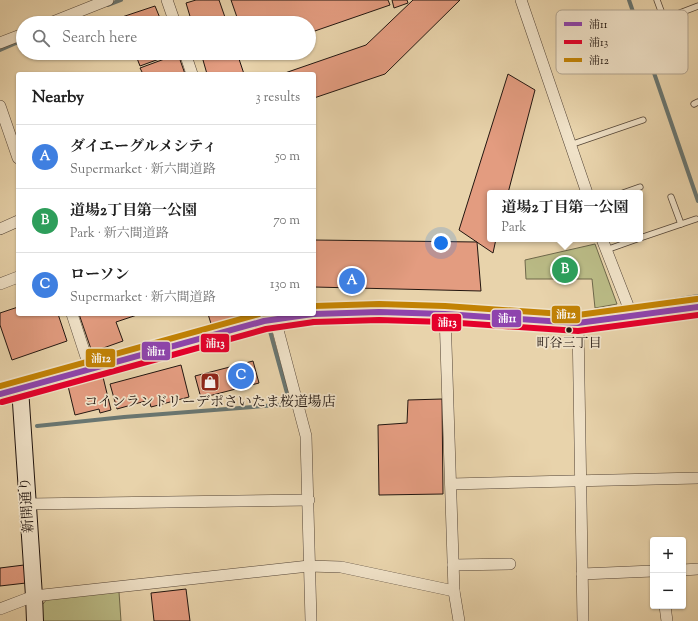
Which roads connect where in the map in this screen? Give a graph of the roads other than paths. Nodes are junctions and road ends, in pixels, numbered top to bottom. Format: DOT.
graph roads {
  1 [pos="108,0"];
  2 [pos="167,0"];
  3 [pos="521,0"];
  4 [pos="657,0"];
  5 [pos="698,6"];
  6 [pos="661,10"];
  7 [pos="688,10"];
  8 [pos="68,16"];
  9 [pos="173,16"];
  10 [pos="16,37"];
  11 [pos="0,43"];
  12 [pos="187,60"];
  13 [pos="191,72"];
  14 [pos="0,106"];
  15 [pos="643,120"];
  16 [pos="570,145"];
  17 [pos="16,152"];
  18 [pos="640,187"];
  19 [pos="585,190"];
  20 [pos="631,190"];
  21 [pos="671,197"];
  22 [pos="696,219"];
  23 [pos="16,222"];
  24 [pos="681,224"];
  25 [pos="0,229"];
  26 [pos="643,238"];
  27 [pos="618,242"];
  28 [pos="604,244"];
  29 [pos="16,278"];
  30 [pos="0,284"];
  31 [pos="698,306"];
  32 [pos="316,314"];
  33 [pos="445,314"];
  34 [pos="73,316"];
  35 [pos="275,316"];
  36 [pos="632,316"];
  37 [pos="578,323"];
  38 [pos="90,368"];
  39 [pos="20,388"];
  40 [pos="0,394"];
  41 [pos="698,478"];
  42 [pos="580,481"];
  43 [pos="451,484"];
  44 [pos="309,500"];
  45 [pos="28,504"];
  46 [pos="510,564"];
  47 [pos="453,565"];
  48 [pos="309,566"];
  49 [pos="698,569"];
  50 [pos="686,570"];
  51 [pos="650,571"];
  52 [pos="582,574"];
  53 [pos="454,591"];
  54 [pos="34,596"];
  55 [pos="0,609"];
  56 [pos="665,609"];
  57 [pos="35,621"];
  58 [pos="311,621"];
  59 [pos="459,621"];
  60 [pos="583,621"];
  61 [pos="667,621"];
  1 -- 8 [label="street"];
  2 -- 9 [label="street"];
  3 -- 16 [label="street"];
  4 -- 6 [label="lane"];
  5 -- 7 [label="lane"];
  10 -- 11 [label="street"];
  12 -- 13 [label="street"];
  14 -- 17 [label="street"];
  15 -- 16 [label="lane"];
  16 -- 19 [label="street"];
  18 -- 20 [label="lane"];
  21 -- 24 [label="lane"];
  22 -- 24 [label="lane"];
  23 -- 25 [label="street"];
  24 -- 26 [label="lane"];
  27 -- 28 [label="lane"];
  28 -- 36 [label="street"];
  29 -- 30 [label="street"];
  31 -- 36 [label="main road"];
  32 -- 33 [label="main road"];
  33 -- 37 [label="main road"];
  33 -- 43 [label="street"];
  34 -- 38 [label="street"];
  35 -- 38 [label="main road"];
  35 -- 44 [label="street"];
  36 -- 37 [label="main road"];
  37 -- 42 [label="street"];
  38 -- 39 [label="main road"];
  39 -- 40 [label="main road"];
  39 -- 45 [label="street, 新開通り"];
  41 -- 42 [label="street"];
  42 -- 43 [label="street"];
  42 -- 52 [label="street"];
  43 -- 47 [label="street"];
  44 -- 45 [label="street"];
  44 -- 48 [label="street"];
  45 -- 54 [label="street, 新開通り"];
  46 -- 47 [label="street"];
  47 -- 53 [label="street"];
  48 -- 53 [label="street"];
  48 -- 54 [label="street"];
  48 -- 58 [label="street"];
  49 -- 50 [label="street"];
  51 -- 52 [label="street"];
  52 -- 60 [label="street"];
  53 -- 59 [label="street"];
  54 -- 55 [label="street"];
  54 -- 57 [label="street, 新開通り"];
  56 -- 61 [label="street"];
}
